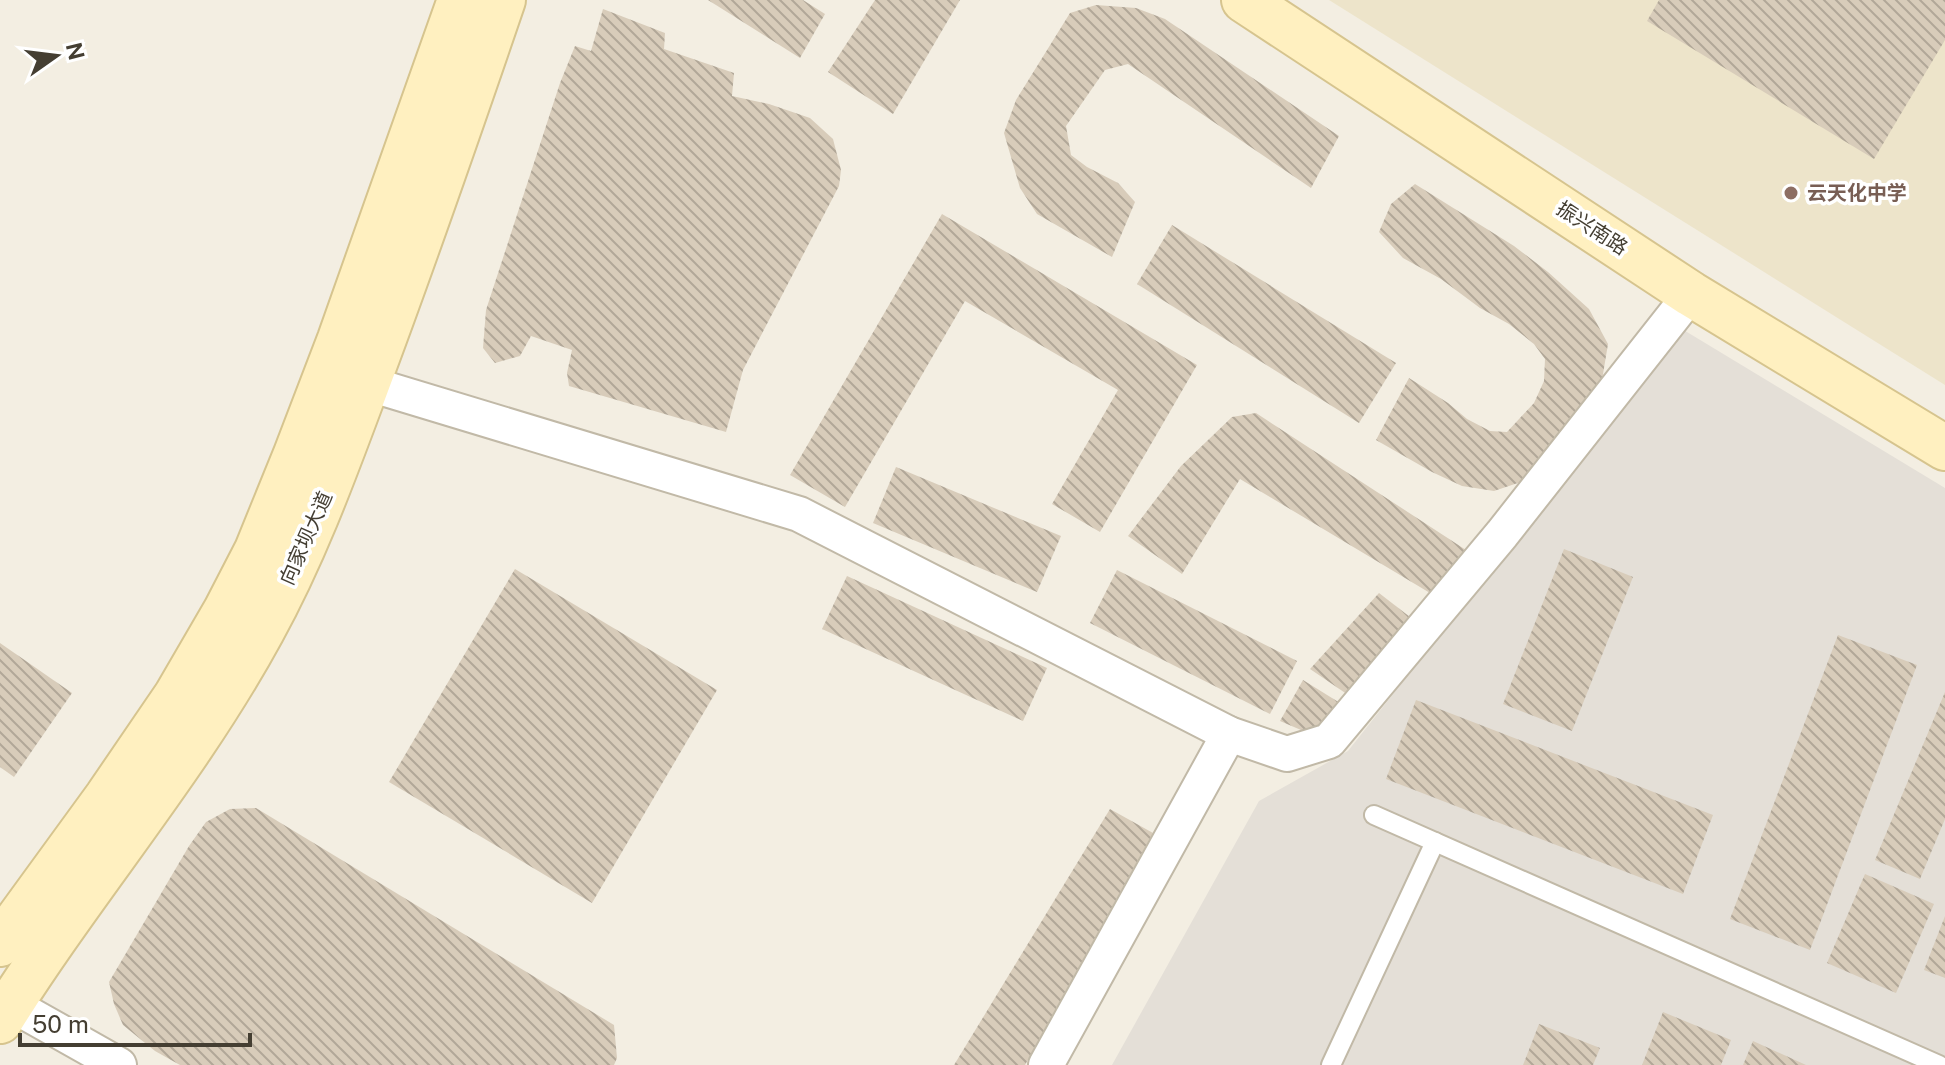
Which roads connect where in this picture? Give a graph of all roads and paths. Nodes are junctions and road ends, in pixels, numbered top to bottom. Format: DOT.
graph roads {
  1 [pos="460,0"];
  2 [pos="503,0"];
  3 [pos="1244,0"];
  4 [pos="1691,294"];
  5 [pos="348,377"];
  6 [pos="1945,448"];
  7 [pos="1229,734"];
  8 [pos="1374,815"];
  9 [pos="1435,842"];
  10 [pos="0,944"];
  11 [pos="4,1008"];
  12 [pos="119,1065"];
  13 [pos="1046,1065"];
  14 [pos="1331,1065"];
  15 [pos="1939,1065"];
  1 -- 5 [label="main road, 向家坝大道"];
  2 -- 5 [label="main road, 向家坝大道"];
  3 -- 4 [label="main road, 振兴南路"];
  4 -- 6 [label="main road, 振兴南路"];
  4 -- 7 [label="street"];
  5 -- 7 [label="street"];
  5 -- 10 [label="main road, 向家坝大道"];
  5 -- 11 [label="main road, 向家坝大道"];
  7 -- 13 [label="street"];
  8 -- 9 [label="lane"];
  9 -- 14 [label="lane"];
  9 -- 15 [label="lane"];
  11 -- 12 [label="street"];
}
